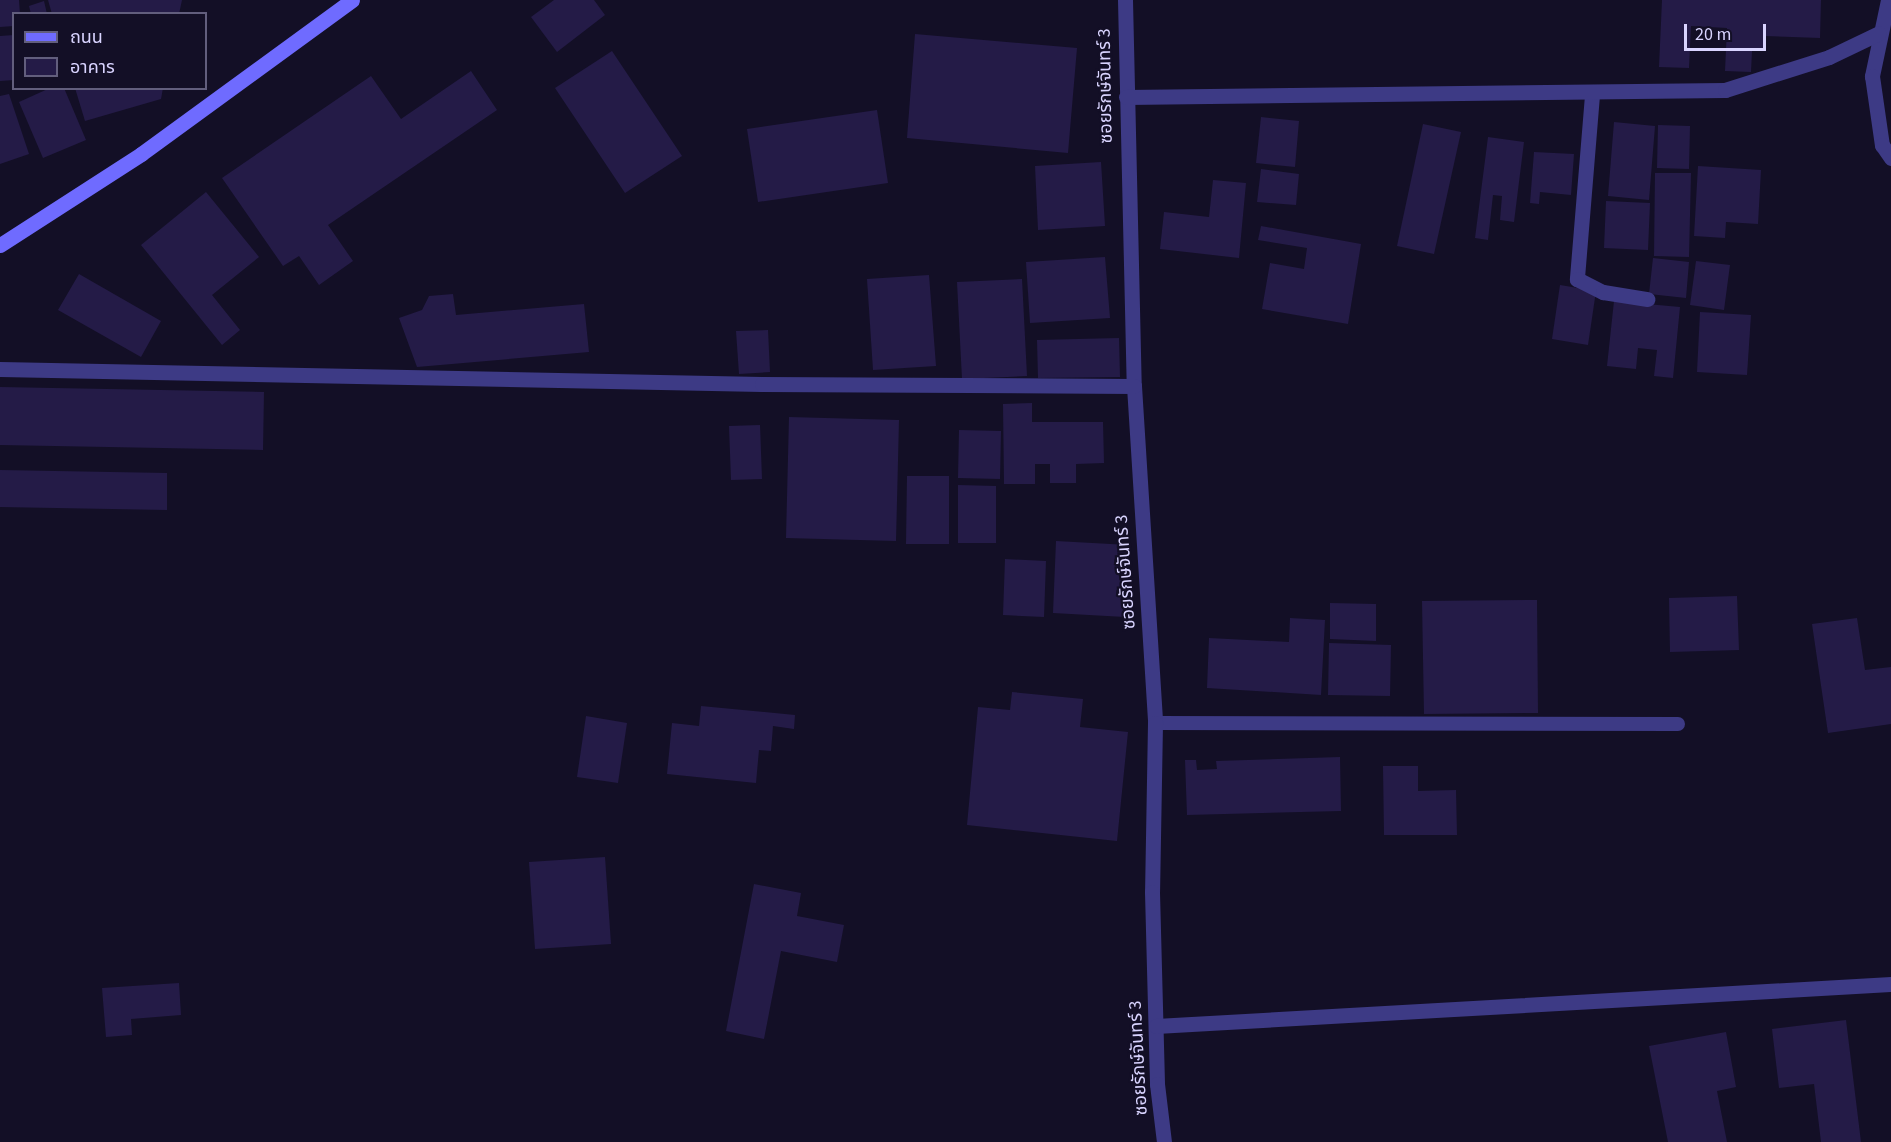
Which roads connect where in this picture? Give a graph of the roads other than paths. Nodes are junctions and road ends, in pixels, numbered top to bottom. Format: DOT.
graph roads {
  1 [pos="352,0"];
  2 [pos="1125,0"];
  3 [pos="1888,0"];
  4 [pos="1879,33"];
  5 [pos="1592,95"];
  6 [pos="1126,97"];
  7 [pos="1891,158"];
  8 [pos="0,245"];
  9 [pos="1647,299"];
  10 [pos="0,369"];
  11 [pos="1134,386"];
  12 [pos="1155,723"];
  13 [pos="1678,724"];
  14 [pos="1891,984"];
  15 [pos="1156,1026"];
  16 [pos="1164,1142"];
  1 -- 8 [label="main road"];
  2 -- 6 [label="street, ซอยรักษ์จันทร์ 3"];
  3 -- 4 [label="street"];
  4 -- 5 [label="street"];
  4 -- 7 [label="street"];
  5 -- 6 [label="street"];
  5 -- 9 [label="street"];
  6 -- 11 [label="street, ซอยรักษ์จันทร์ 3"];
  10 -- 11 [label="street"];
  11 -- 12 [label="street, ซอยรักษ์จันทร์ 3"];
  12 -- 13 [label="lane"];
  12 -- 15 [label="street, ซอยรักษ์จันทร์ 3"];
  14 -- 15 [label="street"];
  15 -- 16 [label="street, ซอยรักษ์จันทร์ 3"];
}
